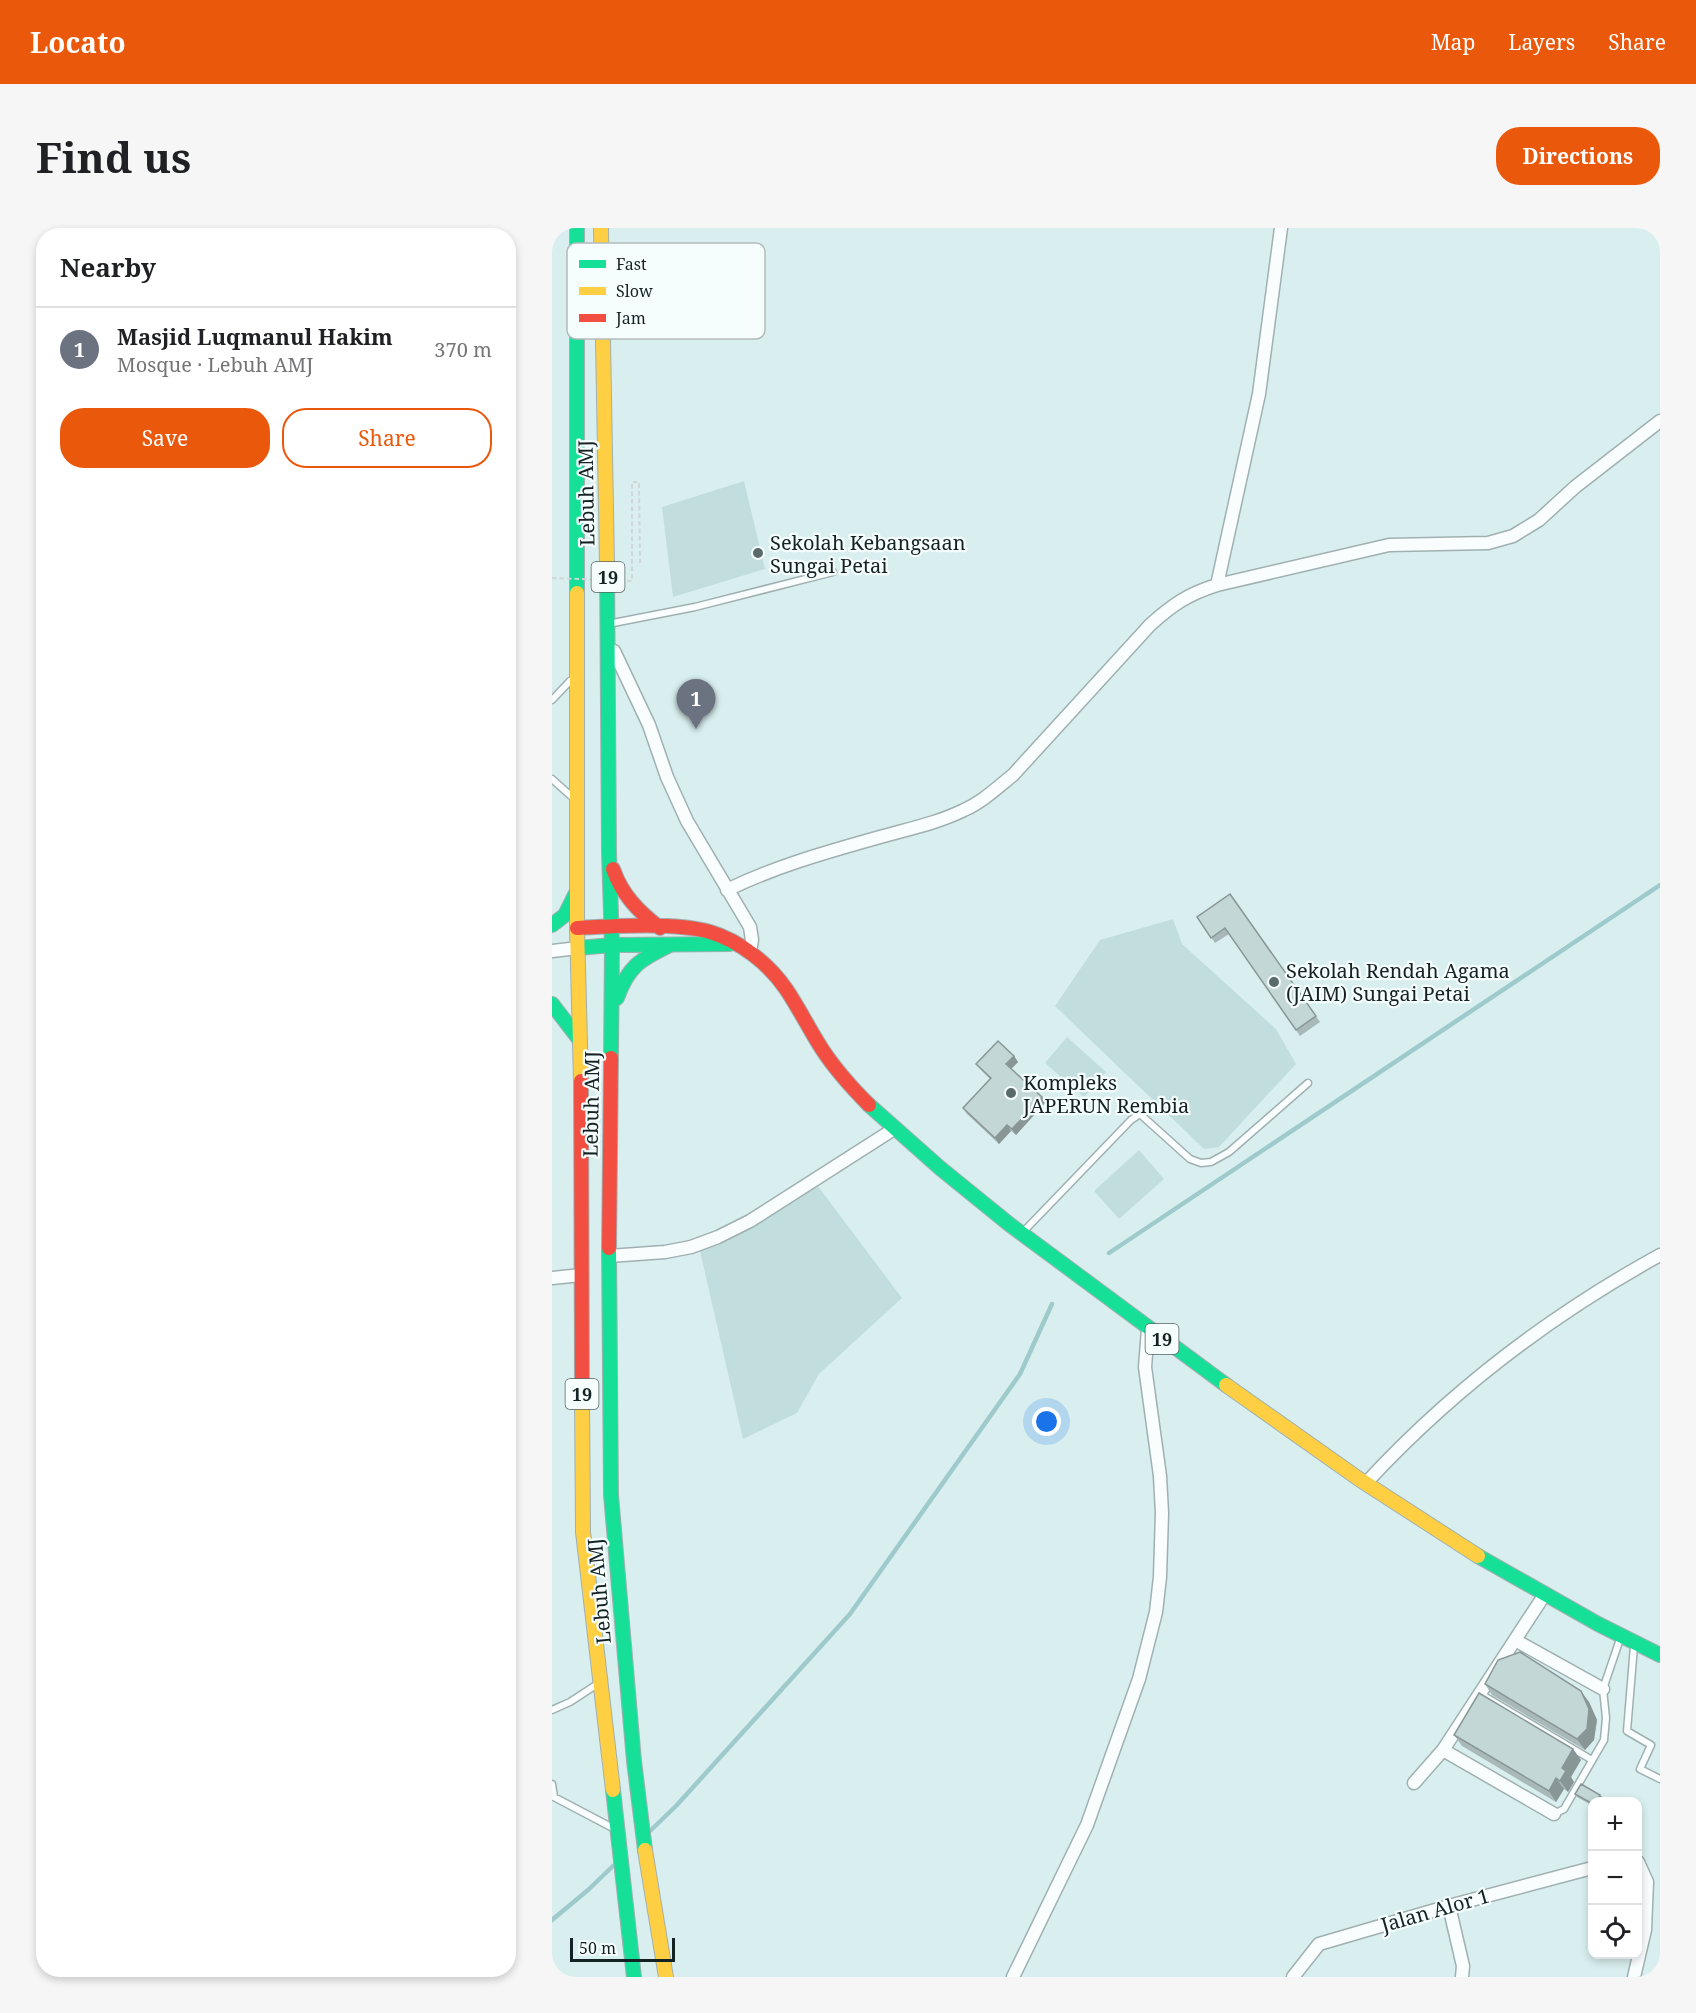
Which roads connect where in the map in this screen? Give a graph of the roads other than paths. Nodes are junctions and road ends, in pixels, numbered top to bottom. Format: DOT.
graph roads {
  1 [pos="577,228"];
  2 [pos="601,228"];
  3 [pos="1281,228"];
  4 [pos="577,243"];
  5 [pos="601,243"];
  6 [pos="577,339"];
  7 [pos="602,339"];
  8 [pos="1660,422"];
  9 [pos="833,573"];
  10 [pos="1217,585"];
  11 [pos="609,624"];
  12 [pos="609,642"];
  13 [pos="578,673"];
  14 [pos="552,700"];
  15 [pos="552,779"];
  16 [pos="579,802"];
  17 [pos="609,853"];
  18 [pos="578,886"];
  19 [pos="727,890"];
  20 [pos="552,925"];
  21 [pos="611,926"];
  22 [pos="660,927"];
  23 [pos="577,928"];
  24 [pos="552,931"];
  25 [pos="732,944"];
  26 [pos="612,945"];
  27 [pos="670,945"];
  28 [pos="578,948"];
  29 [pos="552,951"];
  30 [pos="750,952"];
  31 [pos="552,1004"];
  32 [pos="612,1026"];
  33 [pos="579,1039"];
  34 [pos="1308,1083"];
  35 [pos="894,1129"];
  36 [pos="1022,1234"];
  37 [pos="1660,1255"];
  38 [pos="609,1256"];
  39 [pos="581,1275"];
  40 [pos="552,1278"];
  41 [pos="1148,1329"];
  42 [pos="1366,1483"];
  43 [pos="1545,1594"];
  44 [pos="1621,1635"];
  45 [pos="1515,1640"];
  46 [pos="1634,1642"];
  47 [pos="1660,1655"];
  48 [pos="600,1682"];
  49 [pos="1603,1689"];
  50 [pos="1479,1693"];
  51 [pos="552,1710"];
  52 [pos="1443,1750"];
  53 [pos="1592,1760"];
  54 [pos="1660,1779"];
  55 [pos="1414,1783"];
  56 [pos="552,1784"];
  57 [pos="553,1797"];
  58 [pos="1554,1814"];
  59 [pos="617,1834"];
  60 [pos="1588,1869"];
  61 [pos="1642,1871"];
  62 [pos="1449,1905"];
  63 [pos="634,1977"];
  64 [pos="666,1977"];
  65 [pos="1013,1977"];
  66 [pos="1293,1977"];
  67 [pos="1462,1977"];
  68 [pos="1634,1977"];
  1 -- 4 [label="main road, Lebuh AMJ / 19"];
  2 -- 5 [label="main road, Lebuh AMJ / 19"];
  3 -- 10 [label="street"];
  6 -- 13 [label="main road, Lebuh AMJ / 19"];
  7 -- 11 [label="main road, Lebuh AMJ / 19"];
  8 -- 10 [label="street"];
  9 -- 11 [label="lane"];
  10 -- 19 [label="street"];
  11 -- 12 [label="main road, Lebuh AMJ / 19"];
  12 -- 17 [label="main road, Lebuh AMJ / 19"];
  12 -- 19 [label="street"];
  13 -- 14 [label="lane"];
  13 -- 16 [label="main road, Lebuh AMJ / 19"];
  15 -- 16 [label="lane"];
  16 -- 18 [label="main road, Lebuh AMJ / 19"];
  17 -- 21 [label="main road, Lebuh AMJ / 19"];
  17 -- 22 [label="main road"];
  18 -- 20 [label="main road"];
  18 -- 23 [label="main road, Lebuh AMJ / 19"];
  19 -- 30 [label="street"];
  21 -- 22 [label="main road, 19"];
  21 -- 23 [label="main road, 19"];
  21 -- 26 [label="main road, Lebuh AMJ / 19"];
  22 -- 25 [label="main road, 19"];
  23 -- 24 [label="street"];
  23 -- 28 [label="main road, Lebuh AMJ / 19"];
  25 -- 27 [label="main road, 19"];
  25 -- 30 [label="main road, 19"];
  26 -- 27 [label="main road, 19"];
  26 -- 28 [label="main road, 19"];
  26 -- 32 [label="main road, Lebuh AMJ / 19"];
  27 -- 32 [label="main road"];
  28 -- 29 [label="street"];
  28 -- 33 [label="main road, Lebuh AMJ / 19"];
  30 -- 35 [label="main road, 19"];
  31 -- 33 [label="main road"];
  32 -- 38 [label="main road, Lebuh AMJ / 19"];
  33 -- 39 [label="main road, Lebuh AMJ / 19"];
  34 -- 36 [label="lane"];
  35 -- 36 [label="main road, 19"];
  35 -- 38 [label="street"];
  36 -- 41 [label="main road, 19"];
  37 -- 42 [label="street"];
  38 -- 64 [label="main road, Lebuh AMJ / 19"];
  39 -- 40 [label="street"];
  39 -- 48 [label="main road, Lebuh AMJ / 19"];
  41 -- 42 [label="main road, 19"];
  41 -- 65 [label="street"];
  42 -- 43 [label="main road, 19"];
  43 -- 44 [label="main road, 19"];
  43 -- 45 [label="street"];
  44 -- 46 [label="main road, 19"];
  44 -- 49 [label="lane"];
  45 -- 49 [label="street"];
  45 -- 50 [label="street"];
  46 -- 47 [label="main road, 19"];
  46 -- 54 [label="lane"];
  48 -- 51 [label="lane"];
  48 -- 59 [label="main road, Lebuh AMJ / 19"];
  49 -- 53 [label="lane"];
  50 -- 52 [label="street"];
  50 -- 53 [label="lane"];
  52 -- 55 [label="street"];
  52 -- 58 [label="street"];
  53 -- 58 [label="lane"];
  56 -- 57 [label="lane"];
  57 -- 59 [label="lane"];
  59 -- 63 [label="main road, Lebuh AMJ / 19"];
  60 -- 62 [label="street, Jalan Alor 1"];
  61 -- 68 [label="street"];
  62 -- 66 [label="street, Jalan Alor 1"];
  62 -- 67 [label="street"];
}
